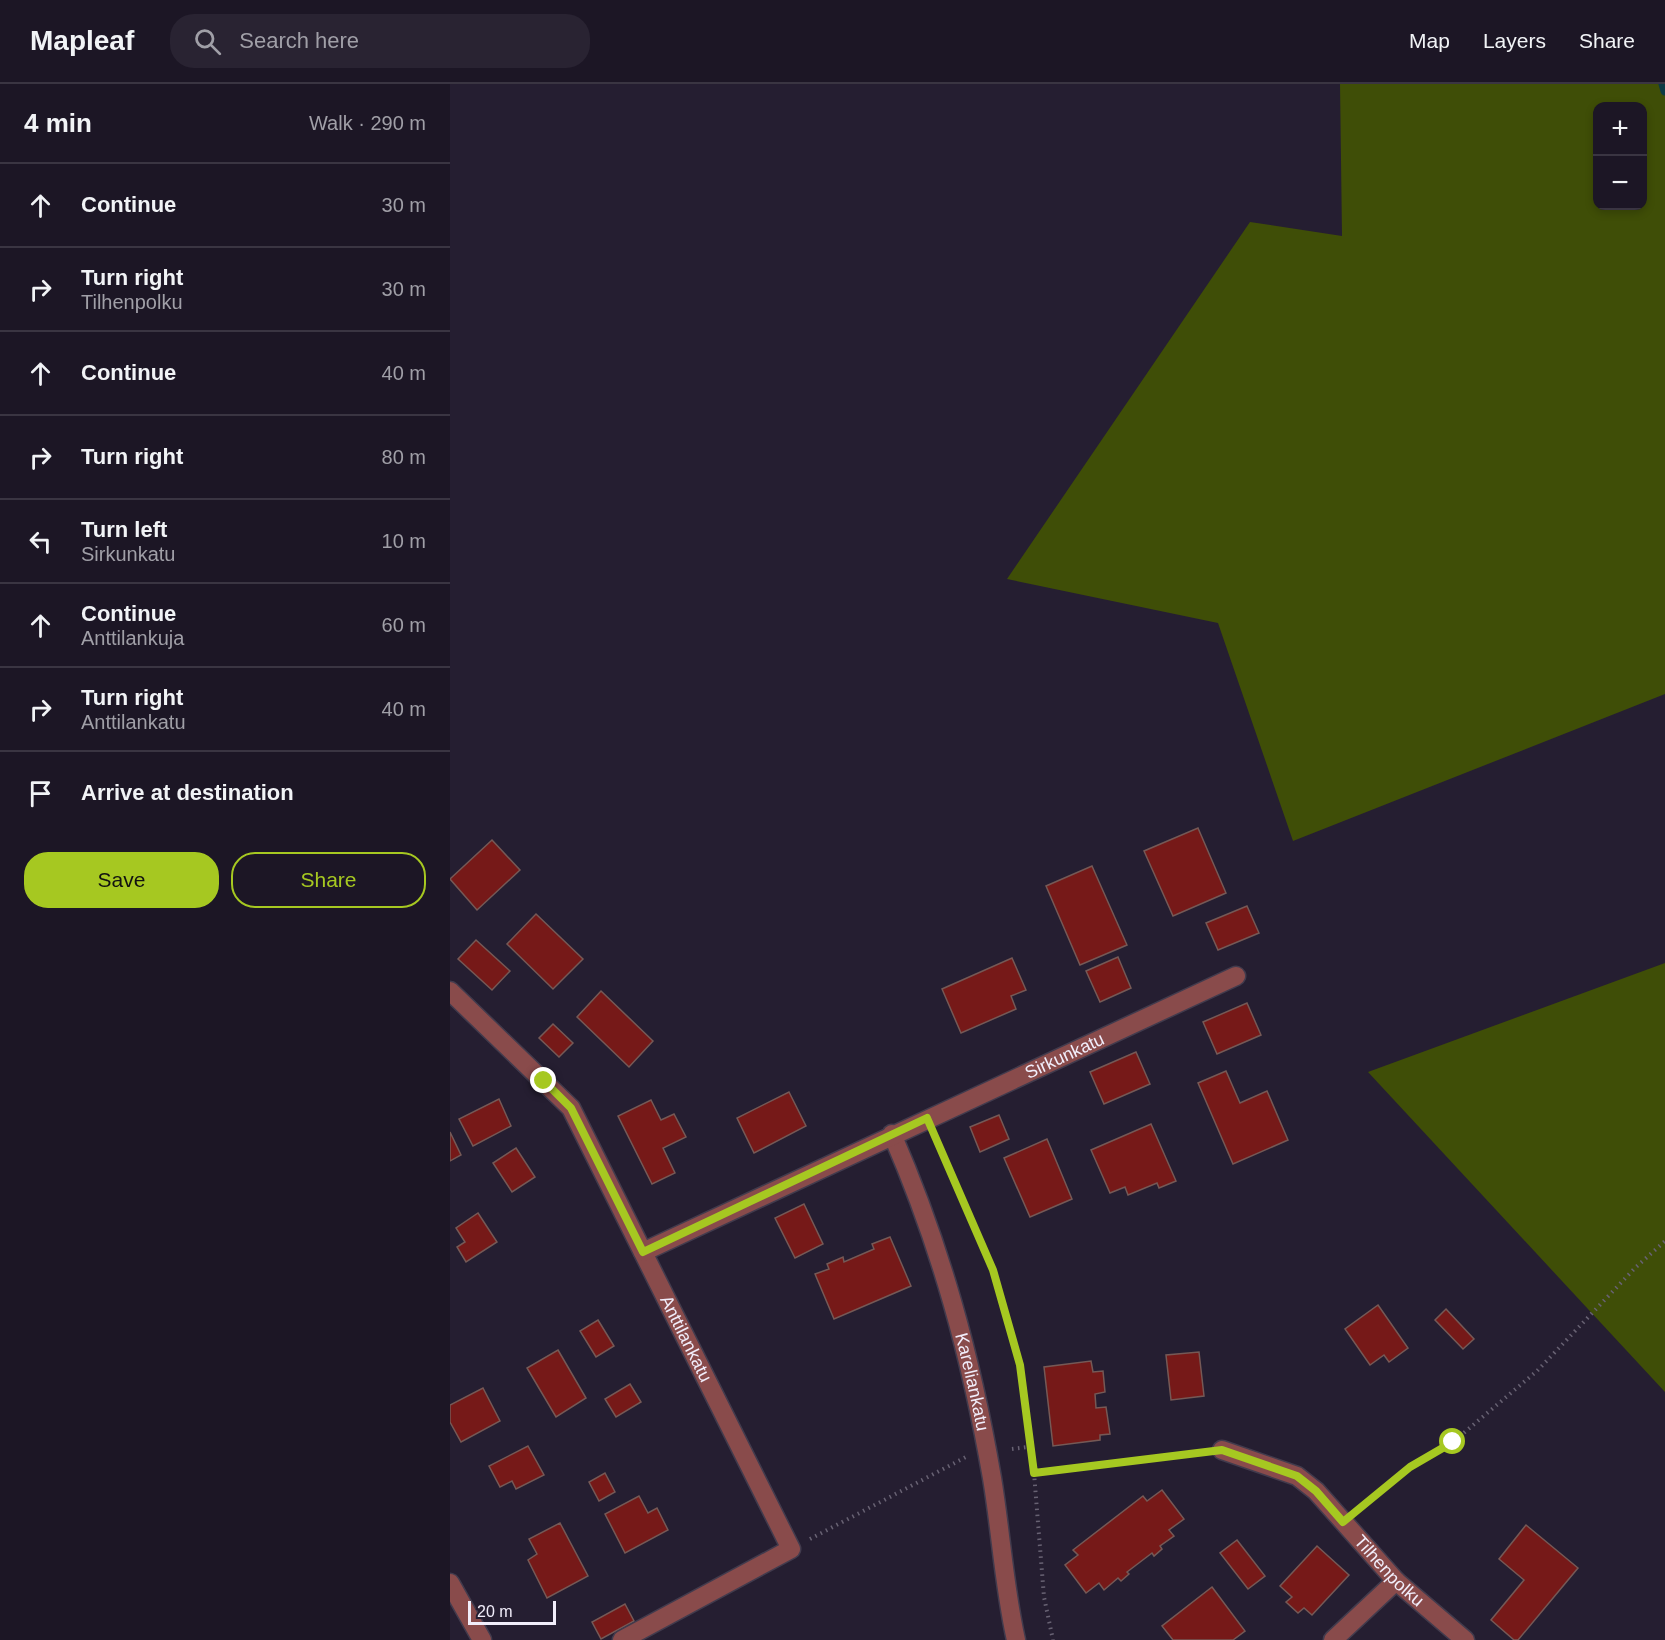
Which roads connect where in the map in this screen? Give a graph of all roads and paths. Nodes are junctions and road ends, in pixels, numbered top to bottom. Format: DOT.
graph roads {
  1 [pos="1236,976"];
  2 [pos="450,991"];
  3 [pos="927,1118"];
  4 [pos="892,1134"];
  5 [pos="1665,1241"];
  6 [pos="643,1252"];
  7 [pos="1222,1450"];
  8 [pos="987,1452"];
  9 [pos="1034,1473"];
  10 [pos="1343,1522"];
  11 [pos="791,1549"];
  12 [pos="1396,1581"];
  13 [pos="450,1583"];
  14 [pos="482,1640"];
  15 [pos="622,1640"];
  16 [pos="1016,1640"];
  17 [pos="1053,1640"];
  18 [pos="1333,1640"];
  19 [pos="1466,1640"];
  1 -- 3 [label="street, Sirkunkatu"];
  2 -- 6 [label="street, Anttilankatu"];
  3 -- 4 [label="street, Sirkunkatu"];
  3 -- 9 [label="path"];
  4 -- 6 [label="street, Sirkunkatu"];
  4 -- 8 [label="street, Kareliankatu"];
  5 -- 10 [label="path"];
  6 -- 11 [label="street, Anttilankatu"];
  7 -- 9 [label="path"];
  7 -- 10 [label="street, Tilhenpolku"];
  8 -- 11 [label="path"];
  8 -- 16 [label="street, Kareliankatu"];
  9 -- 17 [label="path"];
  10 -- 12 [label="street, Tilhenpolku"];
  11 -- 15 [label="street"];
  12 -- 18 [label="street"];
  12 -- 19 [label="street, Tilhenpolku"];
  13 -- 14 [label="street"];
}
